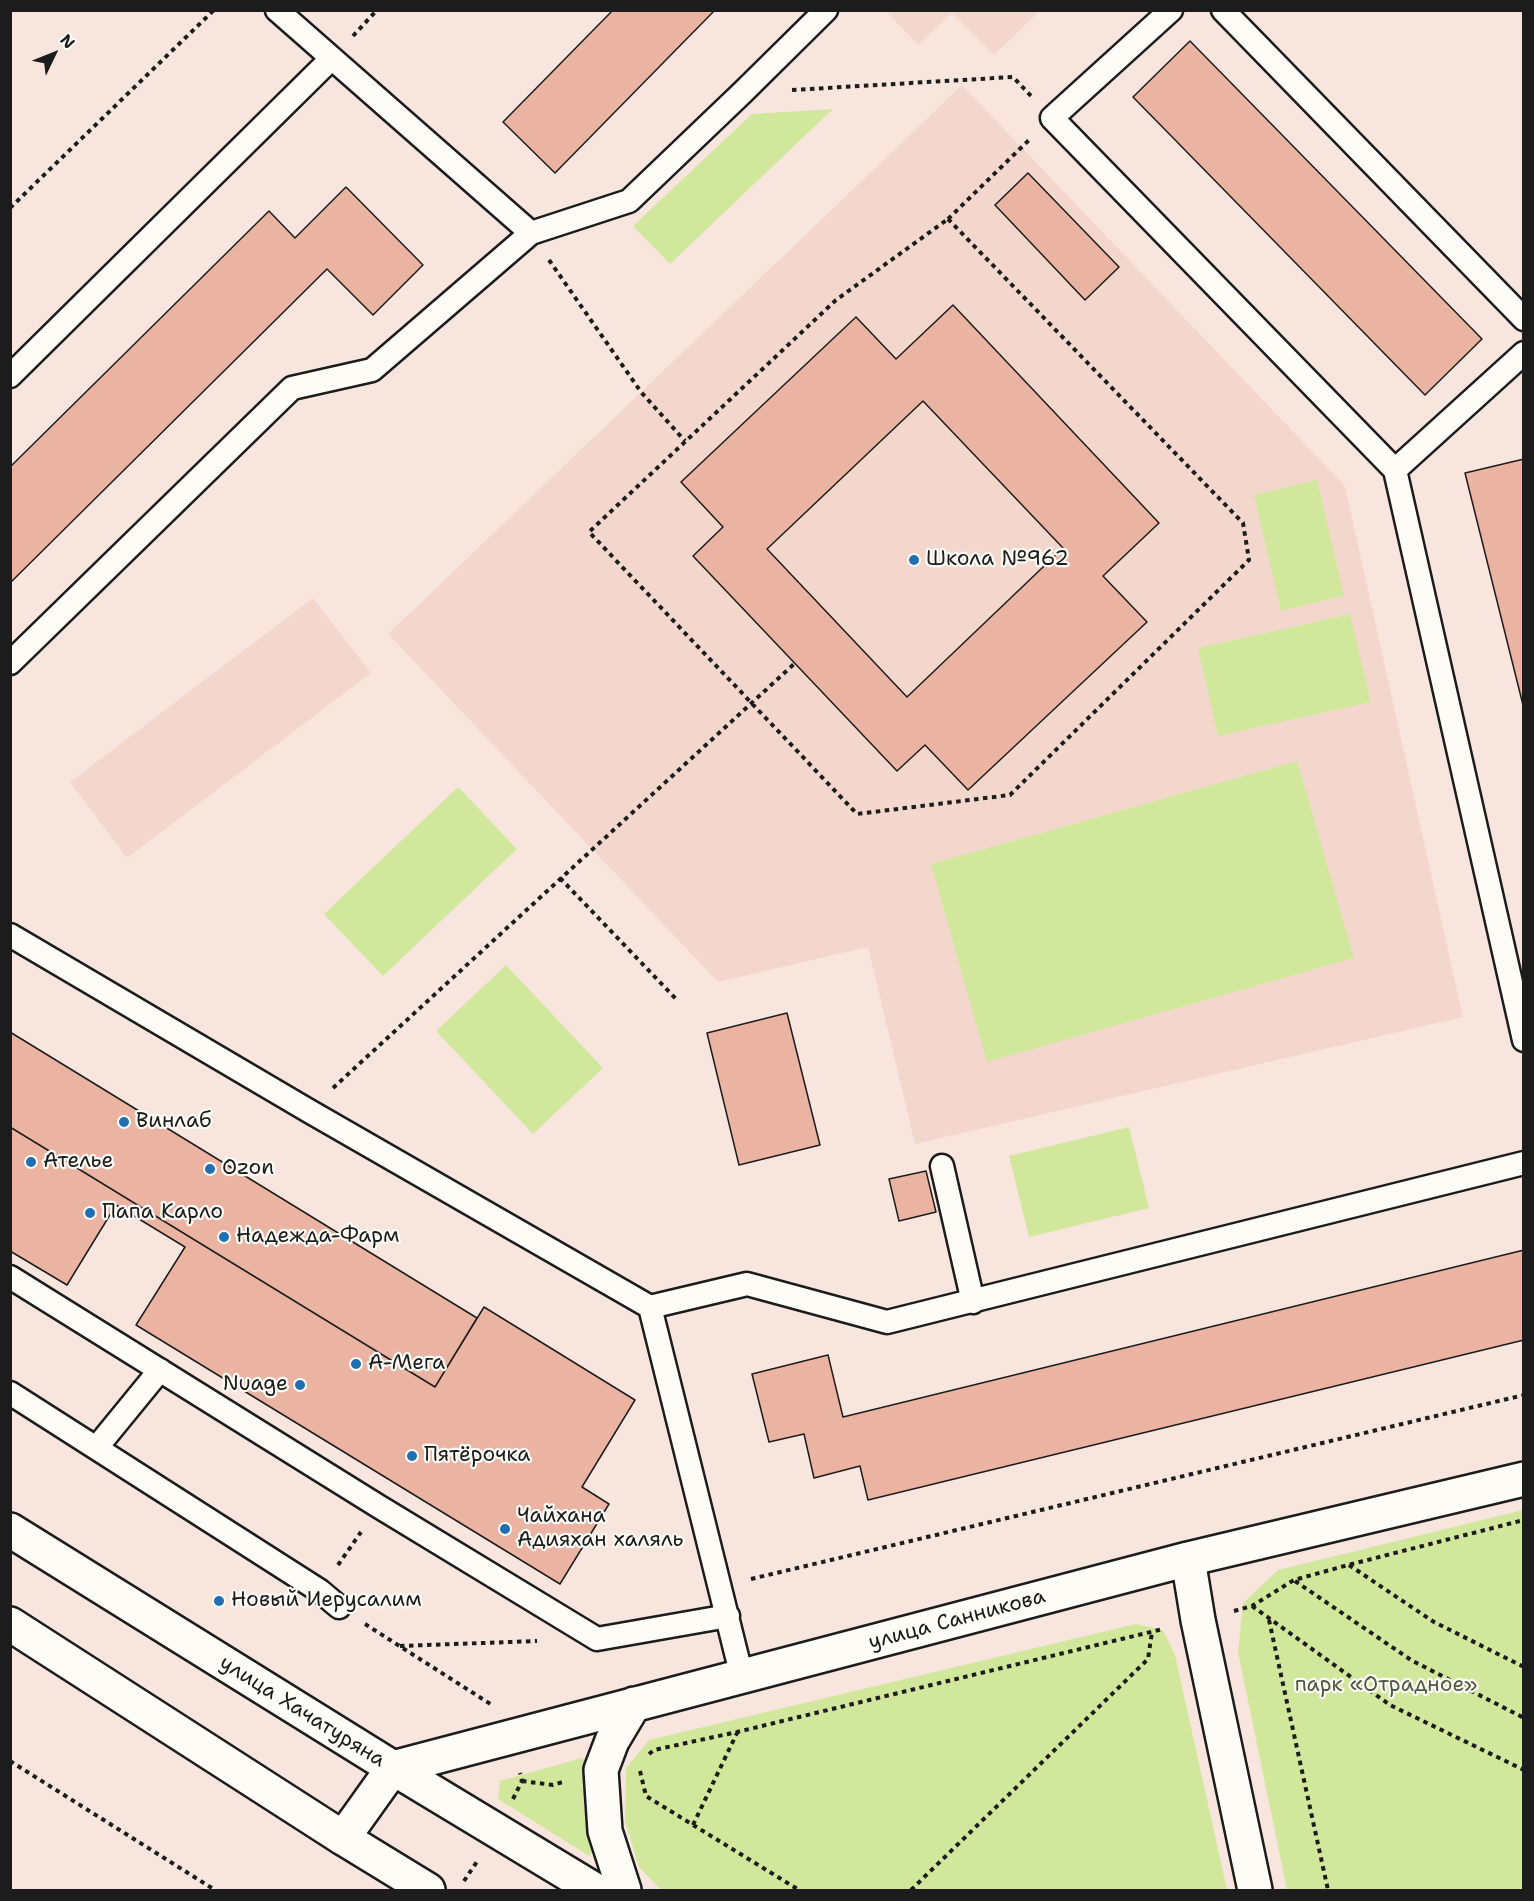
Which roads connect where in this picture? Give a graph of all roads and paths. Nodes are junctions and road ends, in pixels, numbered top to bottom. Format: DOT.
graph roads {
  1 [pos="214,10"];
  2 [pos="277,10"];
  3 [pos="826,10"];
  4 [pos="1171,10"];
  5 [pos="1222,10"];
  6 [pos="332,59"];
  7 [pos="743,92"];
  8 [pos="1052,118"];
  9 [pos="10,208"];
  10 [pos="948,219"];
  11 [pos="531,233"];
  12 [pos="1524,319"];
  13 [pos="1524,353"];
  14 [pos="10,376"];
  15 [pos="685,441"];
  16 [pos="1395,470"];
  17 [pos="10,663"];
  18 [pos="794,664"];
  19 [pos="752,703"];
  20 [pos="560,878"];
  21 [pos="10,935"];
  22 [pos="676,999"];
  23 [pos="1524,1040"];
  24 [pos="309,1111"];
  25 [pos="1524,1163"];
  26 [pos="942,1166"];
  27 [pos="10,1277"];
  28 [pos="973,1302"];
  29 [pos="650,1307"];
  30 [pos="160,1370"];
  31 [pos="10,1393"];
  32 [pos="1524,1395"];
  33 [pos="97,1447"];
  34 [pos="1524,1479"];
  35 [pos="378,1506"];
  36 [pos="1524,1520"];
  37 [pos="10,1530"];
  38 [pos="1188,1559"];
  39 [pos="1348,1565"];
  40 [pos="1294,1580"];
  41 [pos="720,1586"];
  42 [pos="320,1591"];
  43 [pos="339,1607"];
  44 [pos="728,1616"];
  45 [pos="1269,1620"];
  46 [pos="10,1624"];
  47 [pos="539,1641"];
  48 [pos="399,1646"];
  49 [pos="1524,1667"];
  50 [pos="742,1677"];
  51 [pos="634,1704"];
  52 [pos="1524,1718"];
  53 [pos="737,1732"];
  54 [pos="654,1750"];
  55 [pos="10,1761"];
  56 [pos="393,1768"];
  57 [pos="601,1770"];
  58 [pos="1524,1770"];
  59 [pos="522,1781"];
  60 [pos="693,1825"];
  61 [pos="343,1838"];
  62 [pos="215,1890"];
  63 [pos="428,1890"];
  64 [pos="595,1890"];
  65 [pos="624,1890"];
  66 [pos="799,1890"];
  67 [pos="911,1890"];
  68 [pos="1255,1890"];
  69 [pos="1328,1890"];
  1 -- 9 [label="path"];
  2 -- 6 [label="lane"];
  3 -- 7 [label="lane"];
  4 -- 8 [label="lane"];
  5 -- 12 [label="lane"];
  6 -- 11 [label="lane"];
  6 -- 14 [label="lane"];
  7 -- 8 [label="path"];
  7 -- 11 [label="lane"];
  8 -- 10 [label="path"];
  8 -- 16 [label="lane"];
  10 -- 15 [label="path"];
  10 -- 19 [label="path"];
  11 -- 15 [label="path"];
  11 -- 17 [label="lane"];
  13 -- 16 [label="lane"];
  15 -- 19 [label="path"];
  16 -- 23 [label="lane"];
  18 -- 19 [label="path"];
  19 -- 20 [label="path"];
  20 -- 22 [label="path"];
  20 -- 24 [label="path"];
  21 -- 24 [label="lane"];
  24 -- 29 [label="lane"];
  25 -- 28 [label="lane"];
  26 -- 28 [label="lane"];
  27 -- 30 [label="lane"];
  28 -- 29 [label="lane"];
  29 -- 41 [label="lane"];
  30 -- 33 [label="lane"];
  30 -- 35 [label="lane"];
  31 -- 33 [label="lane"];
  32 -- 41 [label="path"];
  33 -- 42 [label="lane"];
  34 -- 38 [label="street, улица Санникова"];
  35 -- 42 [label="path"];
  35 -- 44 [label="lane"];
  36 -- 39 [label="path"];
  37 -- 56 [label="street, улица Хачатуряна"];
  38 -- 50 [label="street, улица Санникова"];
  38 -- 68 [label="street"];
  39 -- 40 [label="path"];
  39 -- 49 [label="path"];
  40 -- 45 [label="path"];
  40 -- 52 [label="path"];
  41 -- 44 [label="lane"];
  42 -- 43 [label="lane"];
  44 -- 50 [label="lane"];
  45 -- 58 [label="path"];
  45 -- 69 [label="path"];
  46 -- 61 [label="street"];
  47 -- 48 [label="path"];
  50 -- 51 [label="street, улица Санникова"];
  51 -- 56 [label="street, улица Санникова"];
  51 -- 57 [label="street"];
  53 -- 54 [label="path"];
  53 -- 60 [label="path"];
  53 -- 67 [label="path"];
  55 -- 62 [label="path"];
  56 -- 61 [label="street"];
  56 -- 64 [label="street, улица Хачатуряна"];
  57 -- 59 [label="path"];
  57 -- 60 [label="path"];
  57 -- 65 [label="street"];
  60 -- 66 [label="path"];
  61 -- 63 [label="street"];
}
